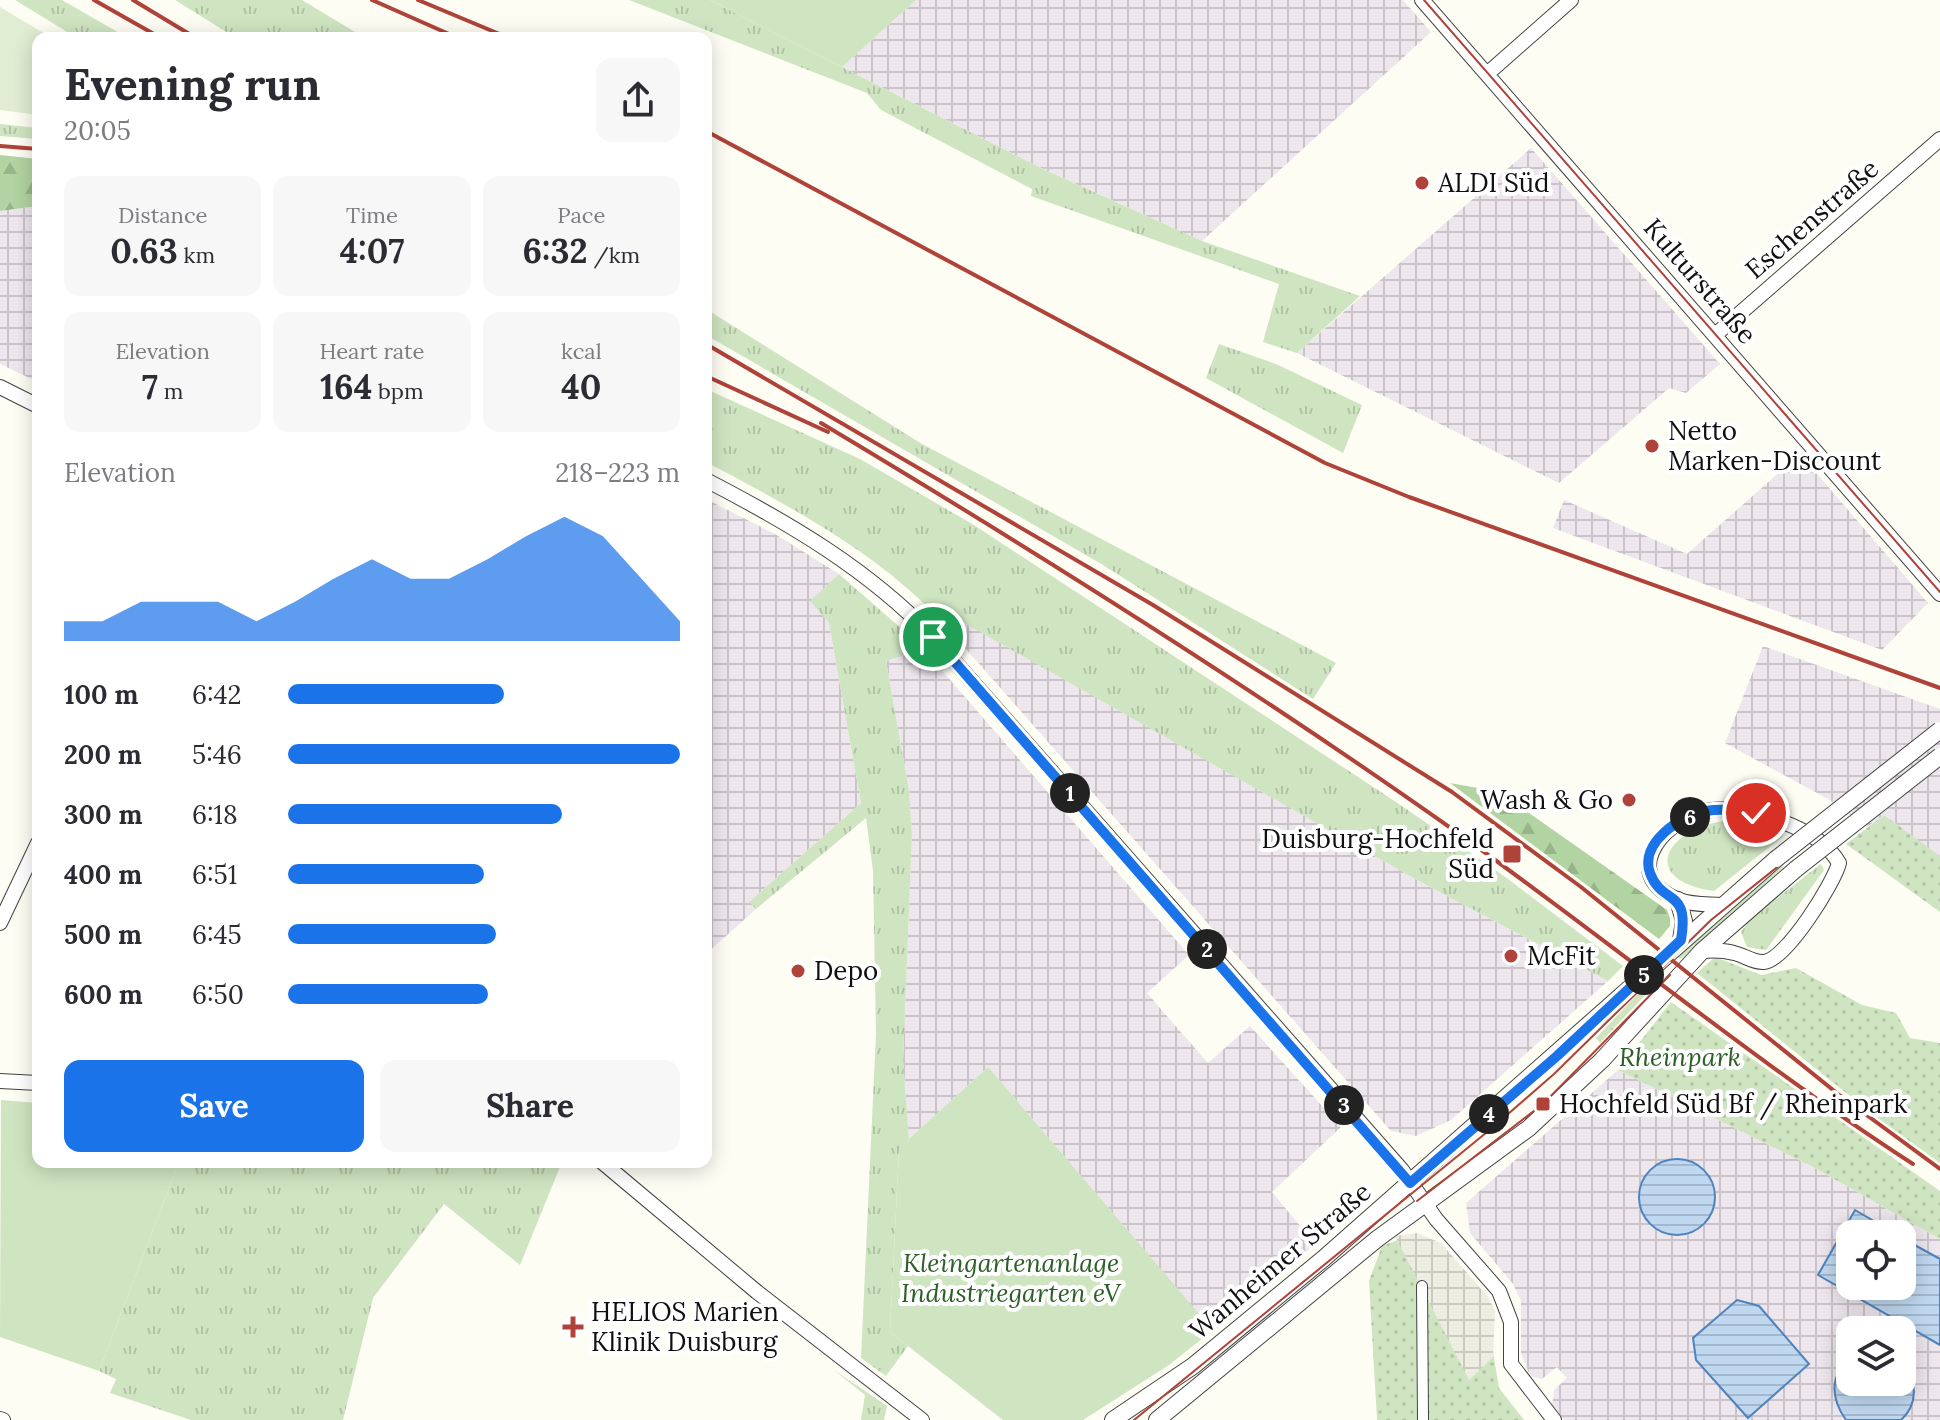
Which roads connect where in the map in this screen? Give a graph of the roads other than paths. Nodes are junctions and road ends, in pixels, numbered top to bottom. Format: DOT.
graph roads {
  1 [pos="1422,0"];
  2 [pos="1571,0"];
  3 [pos="1487,74"];
  4 [pos="1940,139"];
  5 [pos="1715,335"];
  6 [pos="0,387"];
  7 [pos="32,403"];
  8 [pos="712,483"];
  9 [pos="1940,594"];
  10 [pos="1940,730"];
  11 [pos="1940,756"];
  12 [pos="32,856"];
  13 [pos="1678,900"];
  14 [pos="1721,905"];
  15 [pos="1733,921"];
  16 [pos="0,923"];
  17 [pos="1681,940"];
  18 [pos="1702,951"];
  19 [pos="1743,955"];
  20 [pos="0,1081"];
  21 [pos="32,1083"];
  22 [pos="609,1168"];
  23 [pos="1410,1183"];
  24 [pos="1426,1206"];
  25 [pos="1422,1286"];
  26 [pos="922,1420"];
  27 [pos="1113,1420"];
  28 [pos="1157,1420"];
  29 [pos="1423,1420"];
  30 [pos="1554,1420"];
  1 -- 3 [label="street, Kulturstraße"];
  2 -- 3 [label="street"];
  3 -- 5 [label="street, Kulturstraße"];
  4 -- 5 [label="street, Eschenstraße"];
  5 -- 9 [label="street, Kulturstraße"];
  6 -- 7 [label="street"];
  8 -- 23 [label="street"];
  10 -- 14 [label="street, Wanheimer Straße, bridge"];
  11 -- 15 [label="street, Wanheimer Straße, bridge"];
  12 -- 16 [label="street"];
  13 -- 14 [label="street"];
  13 -- 17 [label="street"];
  13 -- 19 [label="street"];
  14 -- 17 [label="street, Wanheimer Straße"];
  15 -- 18 [label="street, Wanheimer Straße"];
  15 -- 19 [label="street"];
  17 -- 23 [label="street, Wanheimer Straße"];
  18 -- 19 [label="street"];
  18 -- 24 [label="street, Wanheimer Straße"];
  20 -- 21 [label="street"];
  22 -- 26 [label="street"];
  23 -- 24 [label="street"];
  23 -- 27 [label="street, Wanheimer Straße"];
  24 -- 28 [label="street, Wanheimer Straße"];
  24 -- 30 [label="street"];
  25 -- 29 [label="street"];
}
